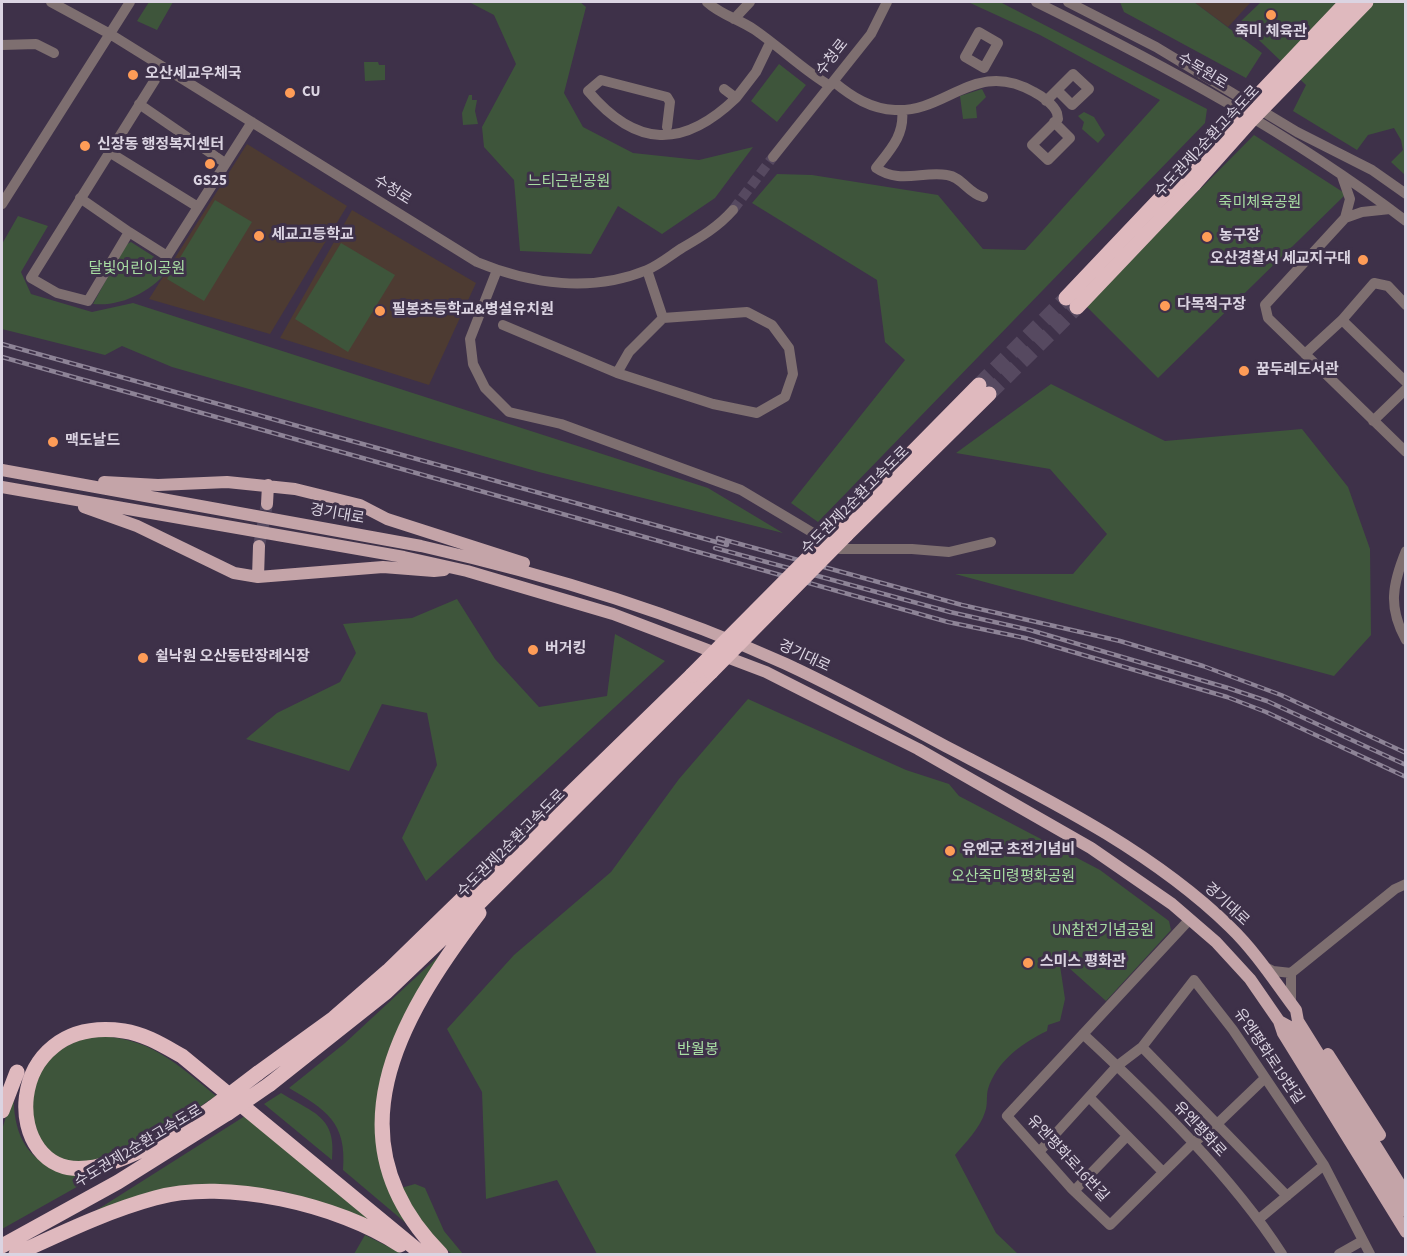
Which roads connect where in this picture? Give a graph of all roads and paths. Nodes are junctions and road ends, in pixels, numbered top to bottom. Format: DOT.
graph roads {
  1 [pos="51,2"];
  2 [pos="130,2"];
  3 [pos="707,2"];
  4 [pos="750,2"];
  5 [pos="887,2"];
  6 [pos="1036,2"];
  7 [pos="1068,2"];
  8 [pos="1347,2"];
  9 [pos="1366,2"];
  10 [pos="734,19"];
  11 [pos="110,34"];
  12 [pos="770,43"];
  13 [pos="2,45"];
  14 [pos="54,52"];
  15 [pos="163,67"];
  16 [pos="984,68"];
  17 [pos="984,82"];
  18 [pos="832,84"];
  19 [pos="724,89"];
  20 [pos="1057,90"];
  21 [pos="736,98"];
  22 [pos="1046,100"];
  23 [pos="139,104"];
  24 [pos="902,110"];
  25 [pos="1239,112"];
  26 [pos="252,122"];
  27 [pos="1054,122"];
  28 [pos="667,127"];
  29 [pos="109,152"];
  30 [pos="773,157"];
  31 [pos="225,163"];
  32 [pos="1342,176"];
  33 [pos="1406,194"];
  34 [pos="983,197"];
  35 [pos="80,198"];
  36 [pos="2,204"];
  37 [pos="198,207"];
  38 [pos="1390,209"];
  39 [pos="733,210"];
  40 [pos="1345,218"];
  41 [pos="1406,221"];
  42 [pos="129,232"];
  43 [pos="497,270"];
  44 [pos="647,270"];
  45 [pos="1406,304"];
  46 [pos="663,318"];
  47 [pos="1342,320"];
  48 [pos="503,325"];
  49 [pos="1305,354"];
  50 [pos="617,373"];
  51 [pos="1406,382"];
  52 [pos="1406,388"];
  53 [pos="984,390"];
  54 [pos="1373,421"];
  55 [pos="1406,452"];
  56 [pos="2,470"];
  57 [pos="68,482"];
  58 [pos="268,485"];
  59 [pos="2,487"];
  60 [pos="64,498"];
  61 [pos="267,504"];
  62 [pos="842,531"];
  63 [pos="991,542"];
  64 [pos="259,546"];
  65 [pos="1406,551"];
  66 [pos="453,568"];
  67 [pos="539,575"];
  68 [pos="258,578"];
  69 [pos="1406,640"];
  70 [pos="598,783"];
  71 [pos="1406,884"];
  72 [pos="1190,919"];
  73 [pos="1263,966"];
  74 [pos="1291,973"];
  75 [pos="1293,1007"];
  76 [pos="1279,1021"];
  77 [pos="1083,1034"];
  78 [pos="1142,1047"];
  79 [pos="1118,1066"];
  80 [pos="1265,1078"];
  81 [pos="1089,1097"];
  82 [pos="2,1111"];
  83 [pos="1216,1125"];
  84 [pos="1127,1136"];
  85 [pos="165,1140"];
  86 [pos="1192,1144"];
  87 [pos="1039,1152"];
  88 [pos="1324,1165"];
  89 [pos="1163,1172"];
  90 [pos="1406,1178"];
  91 [pos="1074,1191"];
  92 [pos="1406,1194"];
  93 [pos="1287,1196"];
  94 [pos="1406,1211"];
  95 [pos="1259,1219"];
  96 [pos="1406,1232"];
  97 [pos="2,1237"];
  98 [pos="1362,1241"];
  99 [pos="2,1246"];
  100 [pos="16,1254"];
  101 [pos="413,1254"];
  102 [pos="422,1254"];
  103 [pos="434,1254"];
  104 [pos="441,1254"];
  105 [pos="1282,1254"];
  106 [pos="1339,1254"];
  107 [pos="1370,1254"];
  1 -- 11 [label="street, 수청로"];
  2 -- 11 [label="street"];
  3 -- 10 [label="street"];
  4 -- 10 [label="street"];
  5 -- 18 [label="street, 수청로"];
  6 -- 25 [label="street, 수목원로"];
  7 -- 33 [label="street, 수목원로"];
  8 -- 25 [label="highway, 수도권제2순환고속도로, bridge"];
  9 -- 25 [label="highway, 수도권제2순환고속도로, bridge"];
  10 -- 12 [label="street"];
  11 -- 15 [label="street, 수청로"];
  11 -- 36 [label="street"];
  12 -- 18 [label="street"];
  12 -- 21 [label="street"];
  13 -- 14 [label="street"];
  15 -- 23 [label="street"];
  15 -- 26 [label="street, 수청로"];
  16 -- 17 [label="street"];
  17 -- 22 [label="street"];
  17 -- 24 [label="street"];
  18 -- 24 [label="street"];
  18 -- 30 [label="street, 수청로"];
  19 -- 21 [label="street"];
  20 -- 22 [label="street"];
  21 -- 28 [label="street"];
  22 -- 27 [label="street"];
  23 -- 29 [label="street"];
  23 -- 31 [label="street"];
  24 -- 34 [label="street"];
  25 -- 32 [label="street, 수목원로"];
  26 -- 31 [label="street"];
  26 -- 43 [label="street, 수청로"];
  29 -- 35 [label="street"];
  29 -- 37 [label="street"];
  31 -- 37 [label="street"];
  32 -- 38 [label="street, 수목원로"];
  32 -- 40 [label="street"];
  35 -- 42 [label="street"];
  35 -- 42 [label="street"];
  37 -- 42 [label="street"];
  38 -- 40 [label="street"];
  38 -- 41 [label="street, 수목원로"];
  39 -- 44 [label="street, 수청로"];
  40 -- 49 [label="street"];
  43 -- 44 [label="street, 수청로"];
  43 -- 63 [label="street"];
  44 -- 46 [label="street"];
  45 -- 47 [label="street"];
  46 -- 50 [label="street"];
  46 -- 50 [label="street"];
  47 -- 49 [label="street"];
  47 -- 51 [label="street"];
  48 -- 50 [label="street"];
  49 -- 54 [label="street"];
  52 -- 54 [label="street"];
  53 -- 62 [label="highway, 수도권제2순환고속도로"];
  54 -- 55 [label="street"];
  56 -- 57 [label="main road, 경기대로"];
  57 -- 58 [label="main road"];
  57 -- 67 [label="main road, 경기대로"];
  58 -- 61 [label="main road"];
  58 -- 67 [label="main road"];
  59 -- 60 [label="main road, 경기대로"];
  60 -- 66 [label="main road, 경기대로"];
  60 -- 68 [label="main road"];
  62 -- 70 [label="highway, 수도권제2순환고속도로, bridge"];
  62 -- 85 [label="highway, 수도권제2순환고속도로, bridge"];
  64 -- 68 [label="main road"];
  65 -- 69 [label="street"];
  66 -- 68 [label="main road"];
  66 -- 72 [label="main road, 경기대로"];
  67 -- 73 [label="main road, 경기대로"];
  70 -- 99 [label="highway, 수도권제2순환고속도로, bridge"];
  70 -- 104 [label="highway"];
  71 -- 74 [label="street"];
  72 -- 76 [label="main road, 경기대로"];
  72 -- 77 [label="street"];
  73 -- 74 [label="street"];
  73 -- 75 [label="main road, 경기대로"];
  74 -- 75 [label="street"];
  75 -- 90 [label="main road"];
  75 -- 92 [label="main road, 경기대로"];
  76 -- 94 [label="main road, 경기대로"];
  76 -- 96 [label="main road"];
  77 -- 79 [label="street, 유엔평화로"];
  77 -- 87 [label="street, 유엔평화로16번길"];
  78 -- 79 [label="street, 유엔평화로19번길"];
  78 -- 80 [label="street, 유엔평화로19번길"];
  78 -- 83 [label="street"];
  79 -- 81 [label="street, 유엔평화로19번길"];
  79 -- 86 [label="street, 유엔평화로"];
  80 -- 83 [label="street, 유엔평화로16번길"];
  80 -- 88 [label="street, 유엔평화로19번길"];
  81 -- 84 [label="street"];
  81 -- 87 [label="street, 유엔평화로19번길"];
  82 -- 103 [label="highway"];
  83 -- 86 [label="street, 유엔평화로16번길"];
  83 -- 93 [label="street"];
  84 -- 89 [label="street"];
  84 -- 91 [label="street"];
  85 -- 97 [label="highway, 수도권제2순환고속도로"];
  85 -- 102 [label="highway"];
  86 -- 89 [label="street, 유엔평화로16번길"];
  86 -- 95 [label="street, 유엔평화로"];
  87 -- 91 [label="street, 유엔평화로16번길"];
  88 -- 93 [label="street"];
  88 -- 98 [label="street, 유엔평화로19번길"];
  89 -- 91 [label="street, 유엔평화로16번길"];
  93 -- 95 [label="street"];
  95 -- 105 [label="street, 유엔평화로"];
  98 -- 106 [label="street"];
  98 -- 107 [label="street, 유엔평화로19번길"];
  100 -- 101 [label="highway"];
}
